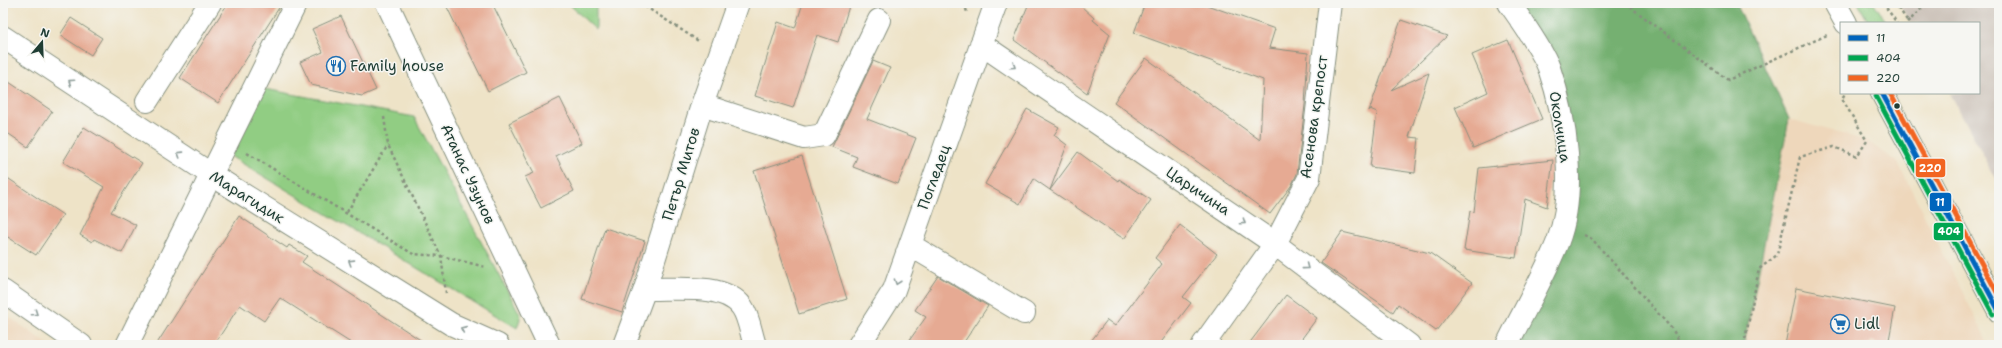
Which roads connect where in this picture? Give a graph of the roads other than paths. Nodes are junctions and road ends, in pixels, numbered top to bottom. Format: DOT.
graph roads {
  1 [pos="210,3"];
  2 [pos="296,3"];
  3 [pos="387,3"];
  4 [pos="738,3"];
  5 [pos="996,3"];
  6 [pos="1330,3"];
  7 [pos="1509,3"];
  8 [pos="1835,3"];
  9 [pos="879,20"];
  10 [pos="1840,27"];
  11 [pos="3,37"];
  12 [pos="981,44"];
  13 [pos="1883,94"];
  14 [pos="147,101"];
  15 [pos="702,105"];
  16 [pos="212,175"];
  17 [pos="1275,244"];
  18 [pos="910,245"];
  19 [pos="645,289"];
  20 [pos="3,292"];
  21 [pos="1999,311"];
  22 [pos="1024,314"];
  23 [pos="81,345"];
  24 [pos="127,345"];
  25 [pos="498,345"];
  26 [pos="549,345"];
  27 [pos="624,345"];
  28 [pos="755,345"];
  29 [pos="859,345"];
  30 [pos="1203,345"];
  31 [pos="1409,345"];
  32 [pos="1507,345"];
  1 -- 14 [label="street"];
  2 -- 16 [label="street"];
  3 -- 26 [label="street, Атанас Узунов"];
  4 -- 15 [label="street, Петър Митов"];
  5 -- 12 [label="street, Погледец"];
  6 -- 17 [label="street, Асенова крепост"];
  7 -- 32 [label="street, Околчица"];
  8 -- 10 [label="street"];
  9 -- 15 [label="street"];
  16 -- 11 [label="street, Марагидик, one-way"];
  12 -- 17 [label="street, Царичина, one-way"];
  12 -- 18 [label="street, Погледец"];
  13 -- 21 [label="street"];
  15 -- 19 [label="street, Петър Митов"];
  16 -- 24 [label="street"];
  25 -- 16 [label="street, Марагидик, one-way"];
  17 -- 30 [label="street, Асенова крепост"];
  17 -- 31 [label="street, Царичина, one-way"];
  18 -- 22 [label="street"];
  18 -- 29 [label="street, Погледец, one-way"];
  19 -- 27 [label="street, Петър Митов"];
  19 -- 28 [label="street"];
  20 -- 23 [label="street, one-way"];
}
